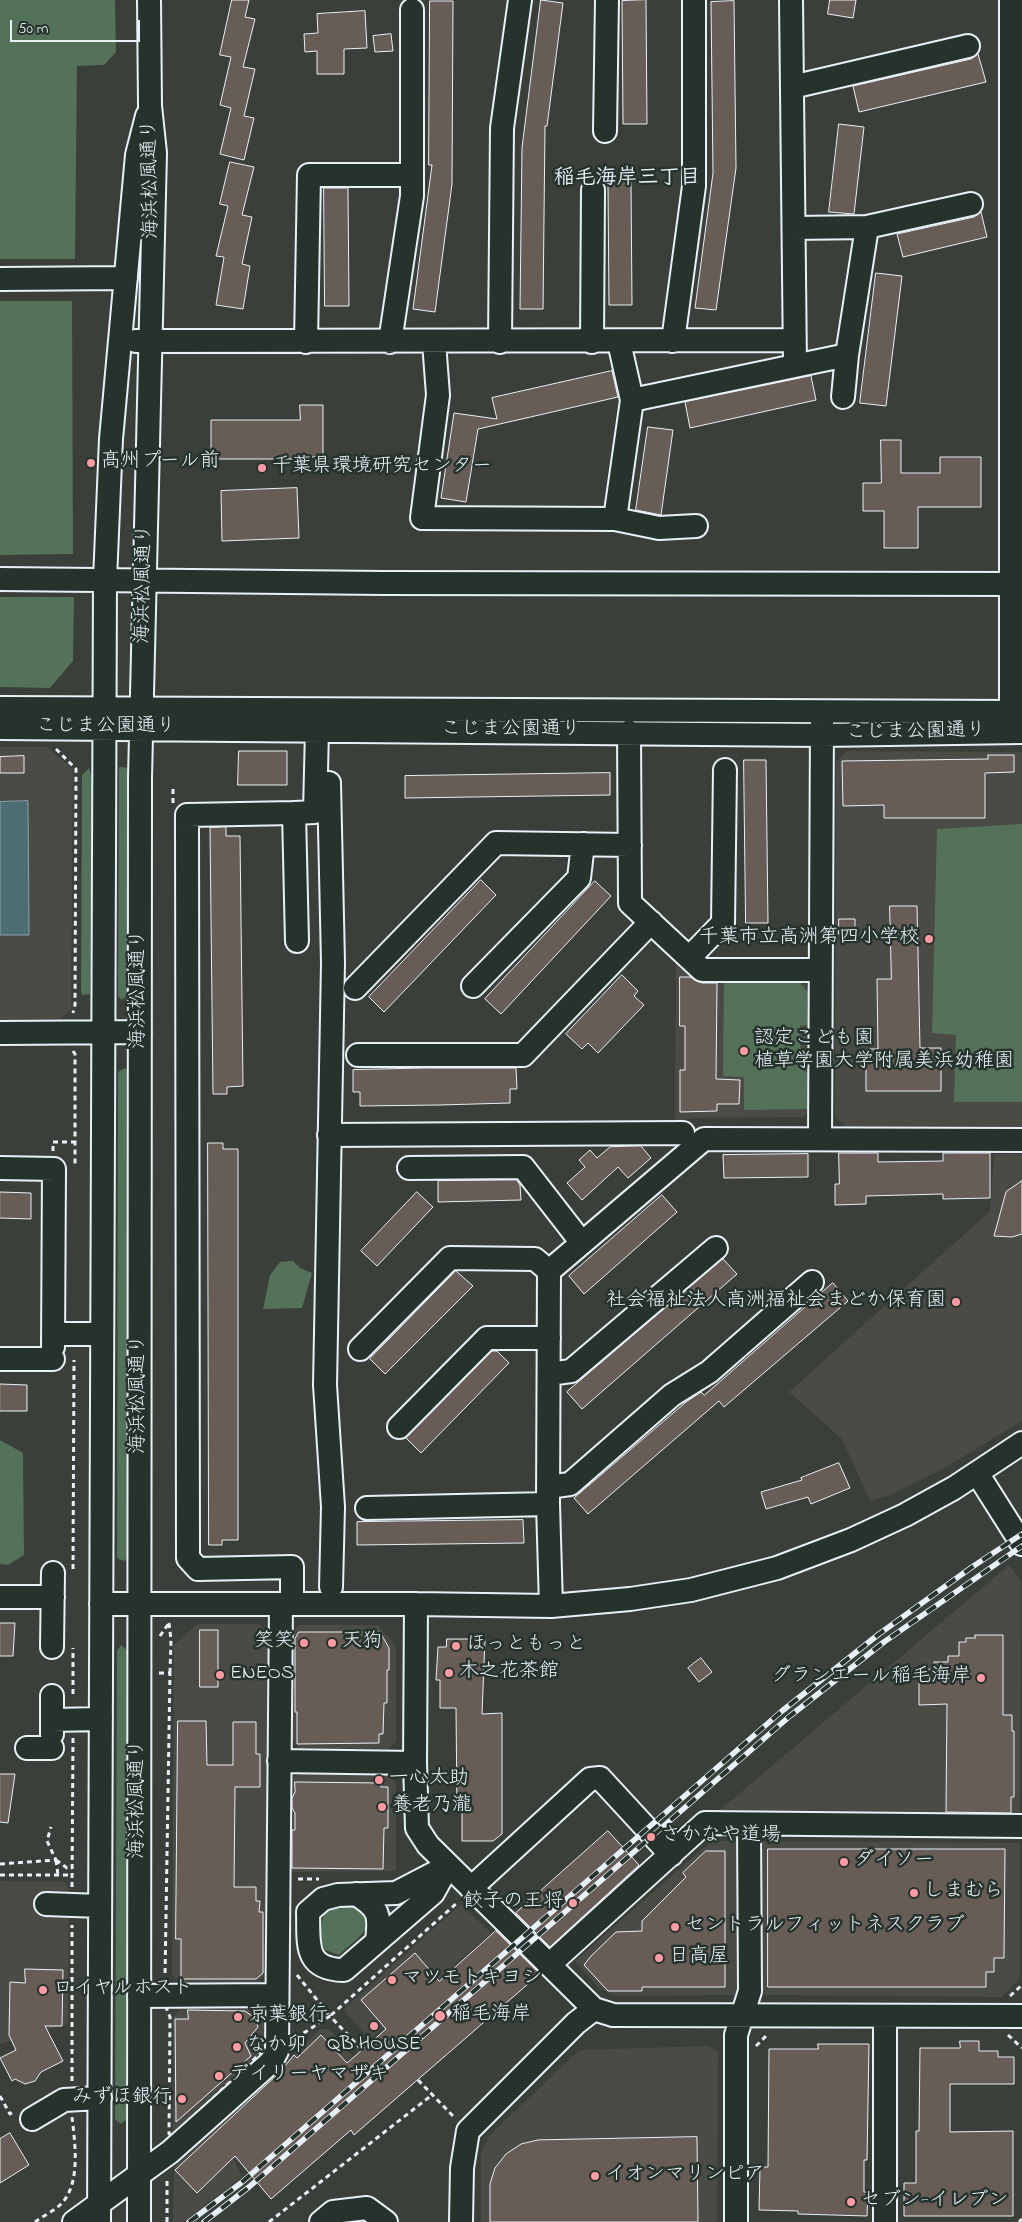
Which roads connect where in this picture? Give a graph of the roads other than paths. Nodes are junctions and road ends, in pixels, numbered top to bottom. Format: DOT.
graph roads {
  1 [pos="149,0"];
  2 [pos="520,0"];
  3 [pos="608,0"];
  4 [pos="694,0"];
  5 [pos="791,0"];
  6 [pos="1011,0"];
  7 [pos="412,10"];
  8 [pos="968,46"];
  9 [pos="792,87"];
  10 [pos="150,106"];
  11 [pos="605,131"];
  12 [pos="412,175"];
  13 [pos="593,190"];
  14 [pos="971,204"];
  15 [pos="867,227"];
  16 [pos="794,228"];
  17 [pos="126,278"];
  18 [pos="0,279"];
  19 [pos="120,340"];
  20 [pos="794,340"];
  21 [pos="151,341"];
  22 [pos="306,342"];
  23 [pos="390,342"];
  24 [pos="434,342"];
  25 [pos="500,342"];
  26 [pos="592,342"];
  27 [pos="619,342"];
  28 [pos="673,342"];
  29 [pos="847,354"];
  30 [pos="796,364"];
  31 [pos="843,397"];
  32 [pos="632,400"];
  33 [pos="615,519"];
  34 [pos="696,526"];
  35 [pos="0,579"];
  36 [pos="105,580"];
  37 [pos="145,580"];
  38 [pos="1016,584"];
  39 [pos="0,708"];
  40 [pos="822,710"];
  41 [pos="1017,712"];
  42 [pos="103,718"];
  43 [pos="142,718"];
  44 [pos="0,728"];
  45 [pos="317,730"];
  46 [pos="629,732"];
  47 [pos="1022,732"];
  48 [pos="822,735"];
  49 [pos="725,770"];
  50 [pos="330,783"];
  51 [pos="294,813"];
  52 [pos="583,844"];
  53 [pos="630,845"];
  54 [pos="651,922"];
  55 [pos="297,942"];
  56 [pos="689,958"];
  57 [pos="819,970"];
  58 [pos="474,986"];
  59 [pos="355,988"];
  60 [pos="102,1032"];
  61 [pos="140,1032"];
  62 [pos="0,1033"];
  63 [pos="358,1055"];
  64 [pos="683,1133"];
  65 [pos="329,1136"];
  66 [pos="820,1139"];
  67 [pos="1022,1140"];
  68 [pos="0,1168"];
  69 [pos="409,1168"];
  70 [pos="582,1243"];
  71 [pos="716,1248"];
  72 [pos="549,1271"];
  73 [pos="812,1282"];
  74 [pos="102,1334"];
  75 [pos="549,1338"];
  76 [pos="360,1349"];
  77 [pos="58,1350"];
  78 [pos="0,1359"];
  79 [pos="549,1374"];
  80 [pos="399,1427"];
  81 [pos="1022,1443"];
  82 [pos="977,1473"];
  83 [pos="548,1495"];
  84 [pos="367,1508"];
  85 [pos="1022,1544"];
  86 [pos="53,1572"];
  87 [pos="331,1587"];
  88 [pos="0,1597"];
  89 [pos="53,1597"];
  90 [pos="101,1604"];
  91 [pos="140,1604"];
  92 [pos="287,1604"];
  93 [pos="416,1604"];
  94 [pos="551,1606"];
  95 [pos="63,1643"];
  96 [pos="63,1700"];
  97 [pos="101,1719"];
  98 [pos="57,1735"];
  99 [pos="27,1748"];
  100 [pos="279,1761"];
  101 [pos="415,1763"];
  102 [pos="749,1825"];
  103 [pos="1022,1826"];
  104 [pos="671,1855"];
  105 [pos="448,1866"];
  106 [pos="471,1888"];
  107 [pos="356,1894"];
  108 [pos="46,1904"];
  109 [pos="100,1906"];
  110 [pos="376,1942"];
  111 [pos="550,1964"];
  112 [pos="277,1995"];
  113 [pos="139,1996"];
  114 [pos="594,2009"];
  115 [pos="742,2014"];
  116 [pos="885,2016"];
  117 [pos="1022,2016"];
  118 [pos="100,2098"];
  119 [pos="32,2119"];
  120 [pos="140,2174"];
  121 [pos="99,2212"];
  122 [pos="74,2222"];
  123 [pos="139,2222"];
  124 [pos="321,2222"];
  125 [pos="386,2222"];
  126 [pos="461,2222"];
  127 [pos="736,2222"];
  128 [pos="885,2222"];
  1 -- 10 [label="street"];
  2 -- 25 [label="street"];
  3 -- 11 [label="street"];
  4 -- 28 [label="street"];
  5 -- 9 [label="street"];
  6 -- 38 [label="street"];
  7 -- 12 [label="street"];
  8 -- 9 [label="street"];
  9 -- 16 [label="street"];
  10 -- 17 [label="street, 海浜松風通り"];
  10 -- 21 [label="street, 海浜松風通り"];
  12 -- 22 [label="street"];
  12 -- 23 [label="street"];
  13 -- 26 [label="street"];
  14 -- 15 [label="street"];
  15 -- 16 [label="street"];
  15 -- 29 [label="street"];
  16 -- 20 [label="street"];
  17 -- 18 [label="street"];
  17 -- 19 [label="street, 海浜松風通り"];
  19 -- 21 [label="street"];
  19 -- 36 [label="street, 海浜松風通り"];
  20 -- 28 [label="street"];
  20 -- 30 [label="street"];
  21 -- 22 [label="street"];
  21 -- 37 [label="street, 海浜松風通り"];
  22 -- 23 [label="street"];
  23 -- 24 [label="street"];
  24 -- 25 [label="street"];
  24 -- 33 [label="street"];
  25 -- 26 [label="street"];
  26 -- 27 [label="street"];
  27 -- 28 [label="street"];
  27 -- 32 [label="street"];
  29 -- 30 [label="street"];
  29 -- 31 [label="street"];
  30 -- 32 [label="street"];
  32 -- 33 [label="street"];
  33 -- 34 [label="street"];
  35 -- 36 [label="street"];
  36 -- 37 [label="street"];
  36 -- 42 [label="street, 海浜松風通り"];
  37 -- 38 [label="street"];
  37 -- 43 [label="street, 海浜松風通り"];
  38 -- 41 [label="street"];
  39 -- 42 [label="street, こじま公園通り"];
  40 -- 41 [label="street, こじま公園通り"];
  40 -- 43 [label="street, こじま公園通り"];
  40 -- 48 [label="street"];
  42 -- 43 [label="street, こじま公園通り"];
  42 -- 44 [label="street, こじま公園通り"];
  42 -- 60 [label="street, 海浜松風通り"];
  43 -- 45 [label="street, こじま公園通り"];
  43 -- 61 [label="street, 海浜松風通り"];
  45 -- 46 [label="street, こじま公園通り"];
  45 -- 51 [label="street"];
  46 -- 48 [label="street, こじま公園通り"];
  46 -- 53 [label="street"];
  47 -- 48 [label="street, こじま公園通り"];
  48 -- 57 [label="street"];
  49 -- 56 [label="street"];
  50 -- 65 [label="street"];
  51 -- 55 [label="street"];
  51 -- 92 [label="street"];
  52 -- 53 [label="street"];
  52 -- 58 [label="street"];
  52 -- 59 [label="street"];
  53 -- 54 [label="street"];
  54 -- 56 [label="street"];
  54 -- 63 [label="street"];
  56 -- 57 [label="street"];
  57 -- 66 [label="street"];
  60 -- 61 [label="street"];
  60 -- 62 [label="street"];
  60 -- 74 [label="street, 海浜松風通り"];
  61 -- 91 [label="street, 海浜松風通り"];
  64 -- 65 [label="street"];
  65 -- 87 [label="street"];
  66 -- 67 [label="street"];
  66 -- 70 [label="street"];
  68 -- 77 [label="street"];
  69 -- 70 [label="street"];
  70 -- 72 [label="street"];
  71 -- 79 [label="street"];
  72 -- 75 [label="street"];
  72 -- 76 [label="street"];
  73 -- 83 [label="street"];
  74 -- 77 [label="street"];
  74 -- 90 [label="street, 海浜松風通り"];
  75 -- 79 [label="street"];
  75 -- 80 [label="street"];
  77 -- 78 [label="street"];
  79 -- 83 [label="street"];
  81 -- 82 [label="street"];
  82 -- 85 [label="street"];
  82 -- 94 [label="street"];
  83 -- 84 [label="street"];
  83 -- 94 [label="street"];
  86 -- 89 [label="street"];
  88 -- 89 [label="street"];
  89 -- 95 [label="street"];
  90 -- 91 [label="street"];
  90 -- 97 [label="street, 海浜松風通り"];
  91 -- 92 [label="street"];
  91 -- 113 [label="street, 海浜松風通り"];
  92 -- 93 [label="street"];
  92 -- 100 [label="street"];
  93 -- 94 [label="street"];
  93 -- 101 [label="street"];
  96 -- 98 [label="street"];
  97 -- 98 [label="street"];
  97 -- 109 [label="street, 海浜松風通り"];
  98 -- 99 [label="street"];
  100 -- 101 [label="street"];
  100 -- 112 [label="street"];
  101 -- 105 [label="street"];
  102 -- 103 [label="street"];
  102 -- 104 [label="street"];
  102 -- 115 [label="street"];
  104 -- 106 [label="street"];
  104 -- 111 [label="street"];
  105 -- 106 [label="street"];
  105 -- 107 [label="street"];
  105 -- 110 [label="street"];
  106 -- 111 [label="street"];
  107 -- 110 [label="street"];
  107 -- 110 [label="street"];
  108 -- 109 [label="street"];
  109 -- 118 [label="street, 海浜松風通り"];
  111 -- 114 [label="street"];
  112 -- 113 [label="street"];
  112 -- 120 [label="street"];
  113 -- 120 [label="street, 海浜松風通り"];
  114 -- 115 [label="street"];
  114 -- 126 [label="street"];
  115 -- 116 [label="street"];
  115 -- 127 [label="street"];
  116 -- 117 [label="street"];
  116 -- 128 [label="street"];
  118 -- 119 [label="street"];
  118 -- 121 [label="street, 海浜松風通り"];
  120 -- 121 [label="street"];
  120 -- 123 [label="street, 海浜松風通り"];
  121 -- 122 [label="street"];
  124 -- 125 [label="street"];
}
